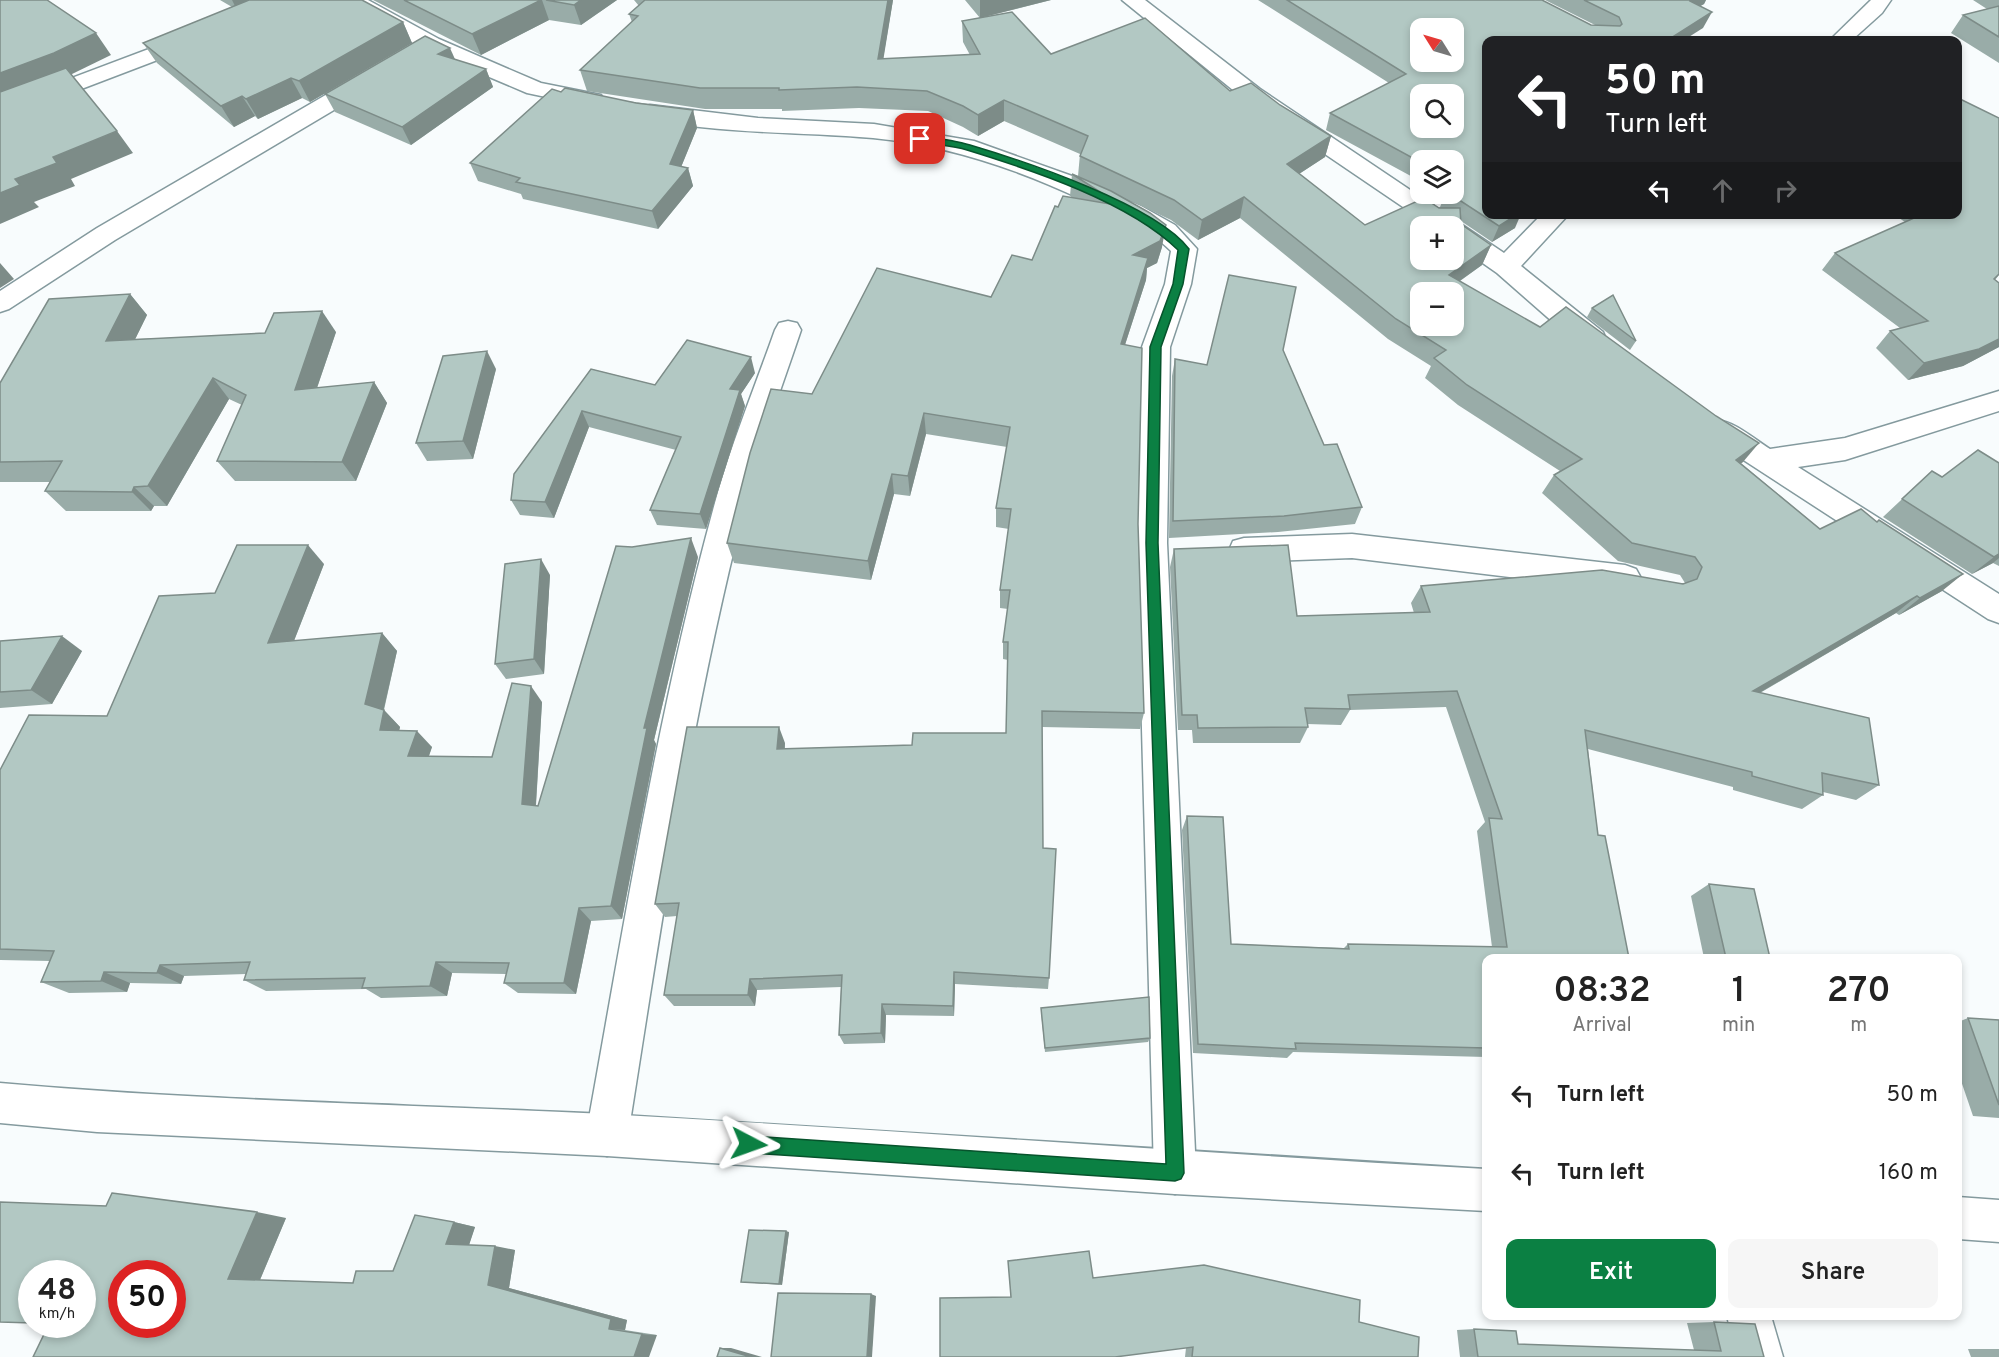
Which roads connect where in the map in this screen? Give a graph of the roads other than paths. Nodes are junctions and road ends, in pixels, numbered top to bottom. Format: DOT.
graph roads {
  1 [pos="353,0"];
  2 [pos="1132,0"];
  3 [pos="1881,0"];
  4 [pos="211,31"];
  5 [pos="1845,36"];
  6 [pos="411,56"];
  7 [pos="0,113"];
  8 [pos="1431,216"];
  9 [pos="1552,219"];
  10 [pos="1464,238"];
  11 [pos="1506,267"];
  12 [pos="0,303"];
  13 [pos="788,330"];
  14 [pos="1615,354"];
  15 [pos="1999,401"];
  16 [pos="1695,413"];
  17 [pos="1845,449"];
  18 [pos="1767,460"];
  19 [pos="1831,504"];
  20 [pos="1211,551"];
  21 [pos="1658,584"];
  22 [pos="1999,610"];
  23 [pos="0,1102"];
  24 [pos="607,1135"];
  25 [pos="1175,1173"];
  26 [pos="1482,1190"];
  27 [pos="1962,1218"];
  28 [pos="1999,1221"];
  29 [pos="1750,1320"];
  30 [pos="1760,1357"];
  1 -- 6 [label="street"];
  2 -- 8 [label="street"];
  3 -- 5 [label="street"];
  4 -- 7 [label="street"];
  6 -- 12 [label="street"];
  6 -- 25 [label="street"];
  9 -- 11 [label="street"];
  10 -- 11 [label="street"];
  11 -- 14 [label="street"];
  13 -- 24 [label="street"];
  15 -- 17 [label="street"];
  16 -- 18 [label="street"];
  17 -- 18 [label="street"];
  17 -- 19 [label="street"];
  18 -- 19 [label="street"];
  19 -- 22 [label="street"];
  20 -- 21 [label="street"];
  23 -- 24 [label="street"];
  24 -- 25 [label="street"];
  25 -- 26 [label="street"];
  27 -- 28 [label="street"];
  29 -- 30 [label="street"];
}
